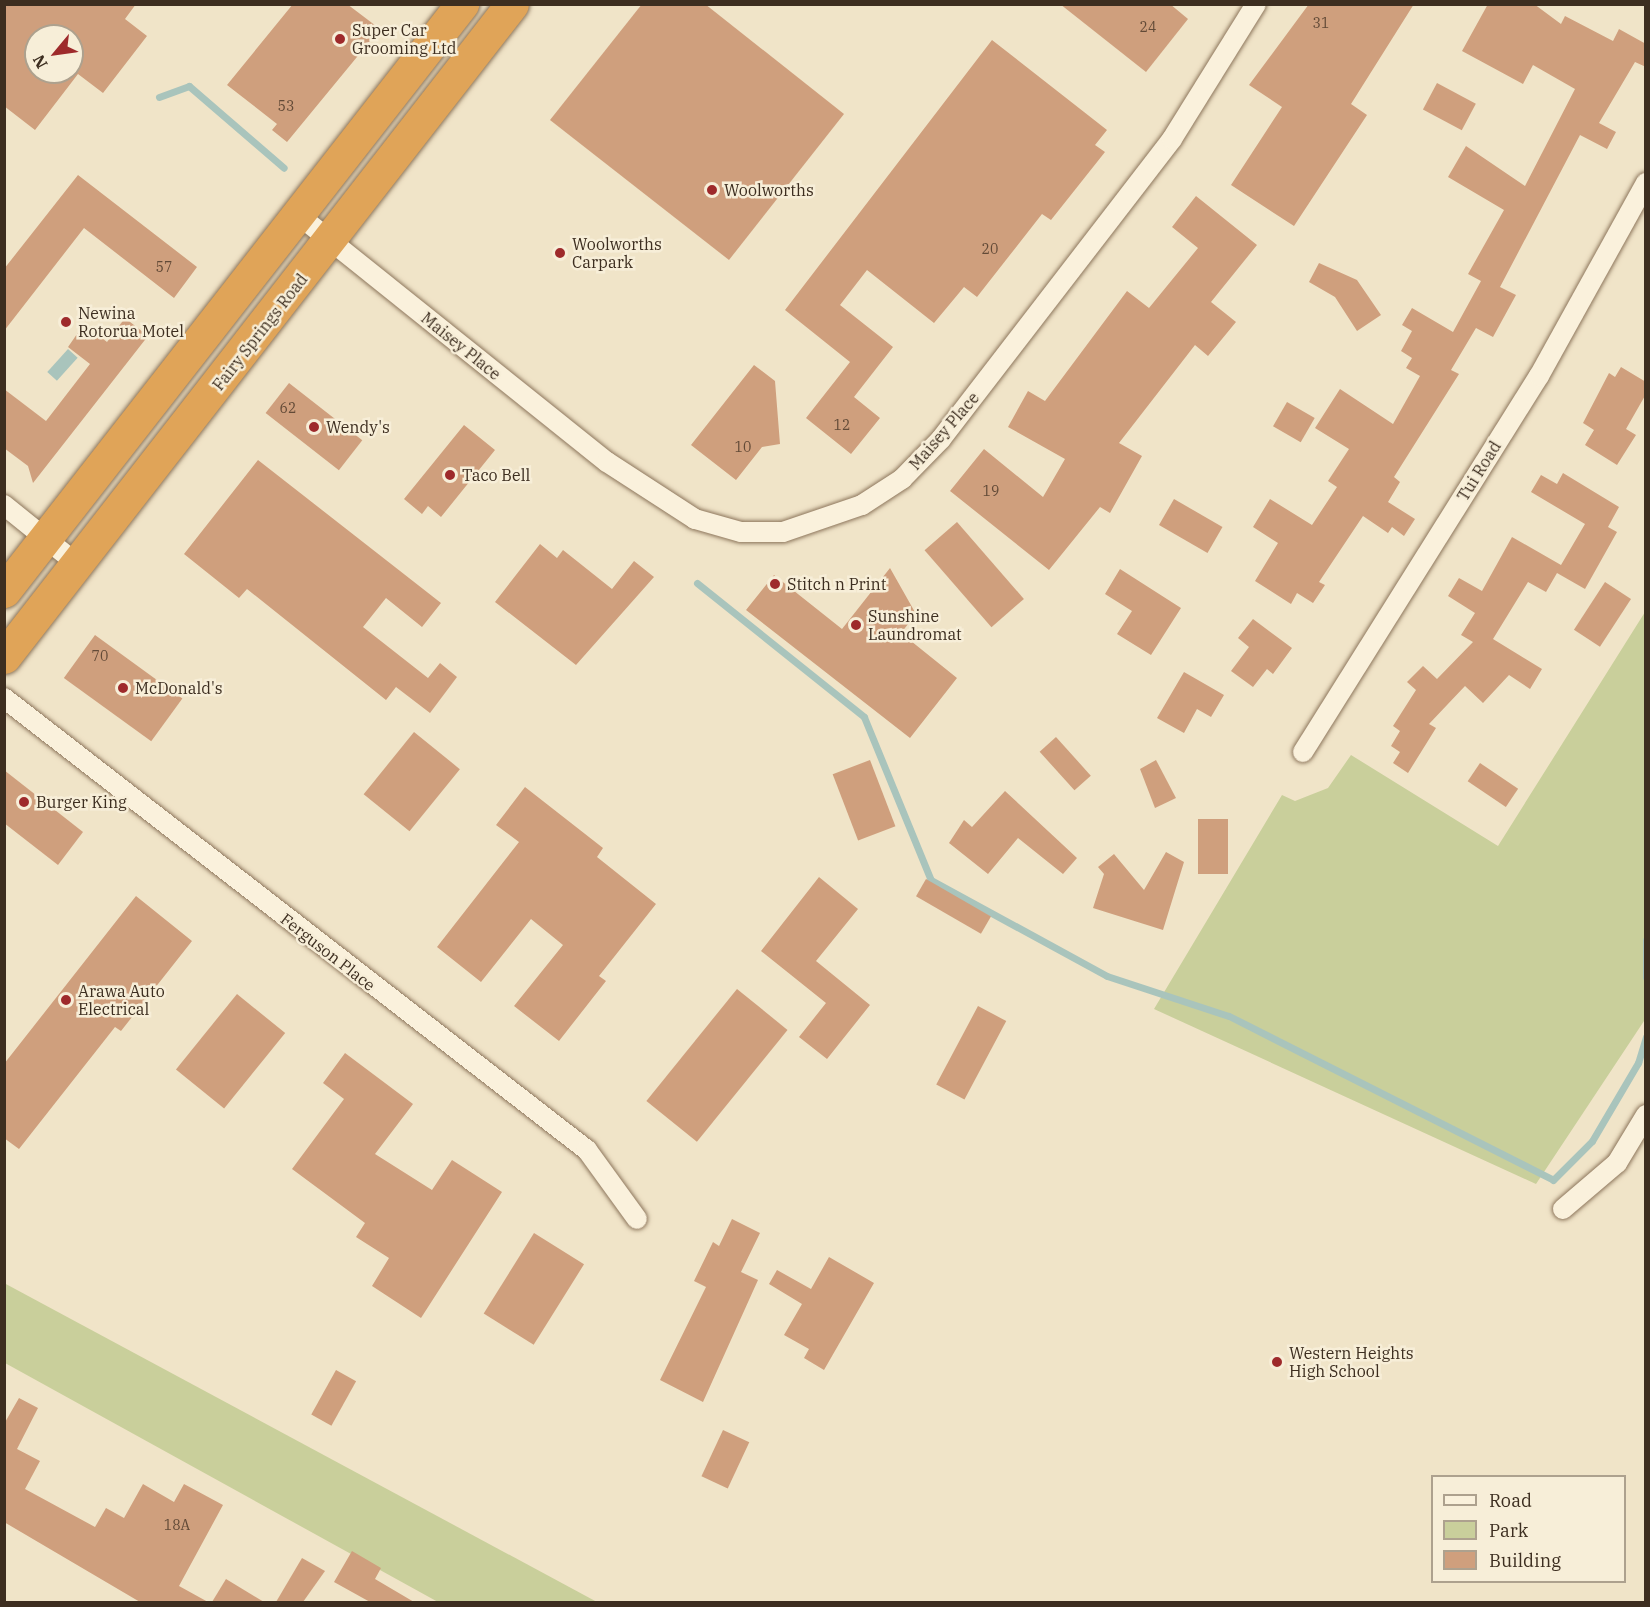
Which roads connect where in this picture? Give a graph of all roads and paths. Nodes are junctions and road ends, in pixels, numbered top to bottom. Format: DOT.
graph roads {
  1 [pos="462,4"];
  2 [pos="512,4"];
  3 [pos="1256,4"];
  4 [pos="1646,183"];
  5 [pos="301,217"];
  6 [pos="330,241"];
  7 [pos="4,506"];
  8 [pos="45,538"];
  9 [pos="77,564"];
  10 [pos="4,591"];
  11 [pos="4,657"];
  12 [pos="4,698"];
  13 [pos="1303,752"];
  14 [pos="1646,1115"];
  15 [pos="1563,1209"];
  16 [pos="637,1220"];
  1 -- 5 [label="highway"];
  2 -- 6 [label="highway, Fairy Springs Road"];
  3 -- 6 [label="street, Maisey Place"];
  4 -- 13 [label="street, Tui Road"];
  5 -- 6 [label="street, Maisey Place"];
  5 -- 8 [label="highway"];
  6 -- 9 [label="highway, Fairy Springs Road"];
  7 -- 8 [label="street"];
  8 -- 9 [label="street"];
  8 -- 10 [label="highway"];
  9 -- 11 [label="highway, Fairy Springs Road"];
  12 -- 16 [label="street, Ferguson Place"];
  14 -- 15 [label="street"];
}
